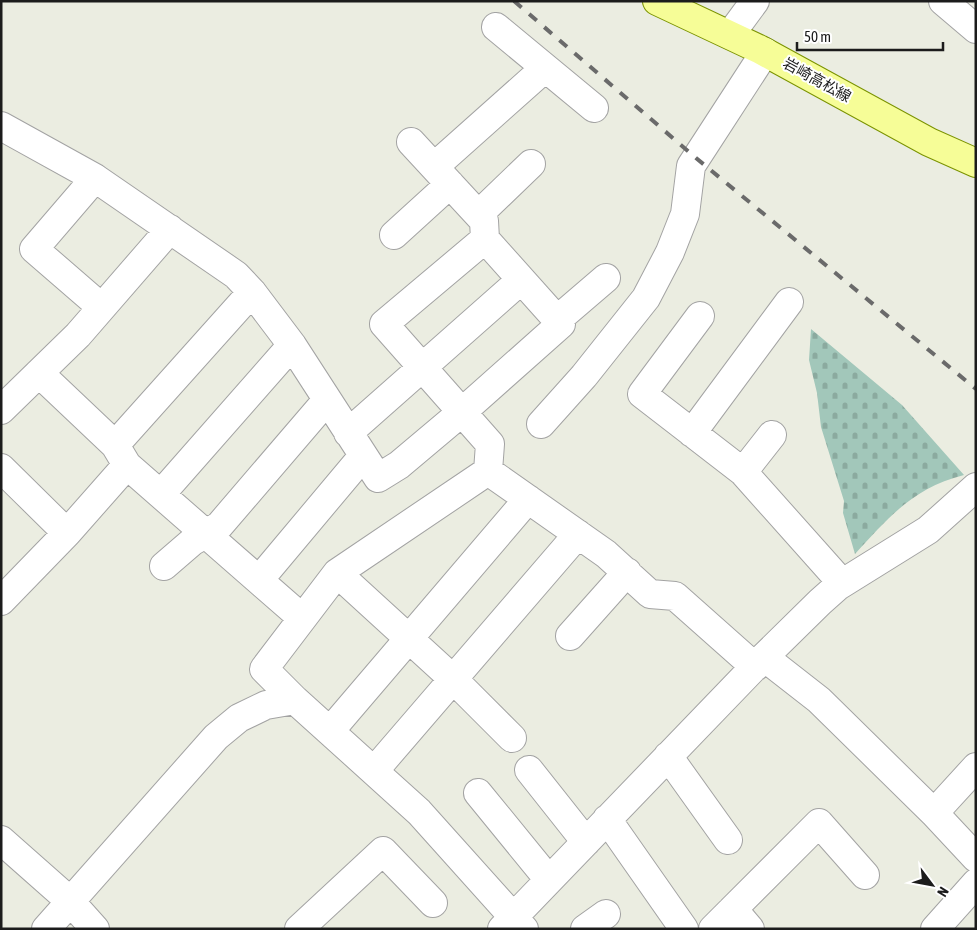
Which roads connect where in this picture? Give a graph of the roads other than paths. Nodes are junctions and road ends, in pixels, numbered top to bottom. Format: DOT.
graph roads {
  1 [pos="657,1"];
  2 [pos="756,1"];
  3 [pos="943,1"];
  4 [pos="496,27"];
  5 [pos="976,29"];
  6 [pos="730,35"];
  7 [pos="766,52"];
  8 [pos="545,68"];
  9 [pos="594,108"];
  10 [pos="1,126"];
  11 [pos="411,142"];
  12 [pos="531,164"];
  13 [pos="976,164"];
  14 [pos="442,176"];
  15 [pos="95,178"];
  16 [pos="482,227"];
  17 [pos="170,229"];
  18 [pos="394,235"];
  19 [pos="606,278"];
  20 [pos="521,280"];
  21 [pos="252,292"];
  22 [pos="789,302"];
  23 [pos="101,306"];
  24 [pos="700,316"];
  25 [pos="557,320"];
  26 [pos="292,345"];
  27 [pos="422,367"];
  28 [pos="39,373"];
  29 [pos="327,400"];
  30 [pos="1,410"];
  31 [pos="462,412"];
  32 [pos="540,424"];
  33 [pos="348,432"];
  34 [pos="692,433"];
  35 [pos="772,435"];
  36 [pos="121,455"];
  37 [pos="363,456"];
  38 [pos="1,468"];
  39 [pos="488,471"];
  40 [pos="743,472"];
  41 [pos="976,487"];
  42 [pos="162,494"];
  43 [pos="528,499"];
  44 [pos="68,533"];
  45 [pos="207,534"];
  46 [pos="578,534"];
  47 [pos="164,566"];
  48 [pos="627,572"];
  49 [pos="337,573"];
  50 [pos="259,580"];
  51 [pos="842,583"];
  52 [pos="1,601"];
  53 [pos="302,618"];
  54 [pos="570,636"];
  55 [pos="408,640"];
  56 [pos="759,662"];
  57 [pos="453,679"];
  58 [pos="295,700"];
  59 [pos="330,731"];
  60 [pos="512,738"];
  61 [pos="668,756"];
  62 [pos="976,767"];
  63 [pos="374,770"];
  64 [pos="529,770"];
  65 [pos="478,793"];
  66 [pos="934,813"];
  67 [pos="608,819"];
  68 [pos="1,840"];
  69 [pos="728,840"];
  70 [pos="586,842"];
  71 [pos="976,858"];
  72 [pos="865,875"];
  73 [pos="549,880"];
  74 [pos="976,883"];
  75 [pos="70,901"];
  76 [pos="433,903"];
  77 [pos="742,919"];
  78 [pos="513,925"];
  79 [pos="289,928"];
  80 [pos="46,929"];
  81 [pos="95,929"];
  82 [pos="684,929"];
  83 [pos="713,929"];
  84 [pos="935,929"];
  1 -- 6 [label="main road, 岩崎高松線"];
  2 -- 6 [label="street"];
  3 -- 5 [label="street"];
  4 -- 8 [label="street"];
  6 -- 7 [label="main road, 岩崎高松線"];
  7 -- 13 [label="main road, 岩崎高松線"];
  7 -- 32 [label="street"];
  8 -- 9 [label="street"];
  8 -- 14 [label="street"];
  10 -- 15 [label="street"];
  11 -- 14 [label="street"];
  12 -- 16 [label="street"];
  14 -- 16 [label="street"];
  14 -- 18 [label="street"];
  15 -- 17 [label="street"];
  15 -- 23 [label="street"];
  16 -- 20 [label="street"];
  16 -- 27 [label="street"];
  17 -- 21 [label="street"];
  17 -- 23 [label="street"];
  19 -- 25 [label="street"];
  20 -- 25 [label="street"];
  20 -- 27 [label="street"];
  21 -- 26 [label="street"];
  21 -- 36 [label="street"];
  22 -- 34 [label="street"];
  23 -- 28 [label="street"];
  24 -- 34 [label="street"];
  25 -- 31 [label="street"];
  26 -- 29 [label="street"];
  26 -- 42 [label="street"];
  27 -- 31 [label="street"];
  27 -- 33 [label="street"];
  28 -- 30 [label="street"];
  28 -- 36 [label="street"];
  29 -- 33 [label="street"];
  29 -- 45 [label="street"];
  31 -- 37 [label="street"];
  31 -- 39 [label="street"];
  33 -- 37 [label="street"];
  34 -- 40 [label="street"];
  35 -- 40 [label="street"];
  36 -- 42 [label="street"];
  36 -- 44 [label="street"];
  37 -- 50 [label="street"];
  38 -- 44 [label="street"];
  39 -- 43 [label="street"];
  39 -- 49 [label="street"];
  40 -- 51 [label="street"];
  41 -- 51 [label="street"];
  42 -- 45 [label="street"];
  43 -- 46 [label="street"];
  43 -- 55 [label="street"];
  44 -- 52 [label="street"];
  45 -- 47 [label="street"];
  45 -- 50 [label="street"];
  46 -- 48 [label="street"];
  46 -- 57 [label="street"];
  48 -- 54 [label="street"];
  48 -- 56 [label="street"];
  49 -- 53 [label="street"];
  49 -- 55 [label="street"];
  50 -- 53 [label="street"];
  51 -- 56 [label="street"];
  53 -- 58 [label="street"];
  55 -- 57 [label="street"];
  55 -- 59 [label="street"];
  56 -- 61 [label="street"];
  56 -- 66 [label="street"];
  57 -- 60 [label="street"];
  57 -- 63 [label="street"];
  58 -- 59 [label="street"];
  58 -- 75 [label="street"];
  59 -- 63 [label="street"];
  61 -- 67 [label="street"];
  61 -- 69 [label="street"];
  62 -- 66 [label="street"];
  63 -- 78 [label="street"];
  64 -- 70 [label="street"];
  65 -- 73 [label="street"];
  66 -- 71 [label="street"];
  67 -- 70 [label="street"];
  67 -- 82 [label="street"];
  68 -- 75 [label="street"];
  70 -- 73 [label="street"];
  72 -- 77 [label="street"];
  73 -- 78 [label="street"];
  74 -- 84 [label="street"];
  75 -- 80 [label="street"];
  75 -- 81 [label="street"];
  76 -- 79 [label="street"];
  77 -- 83 [label="street"];
}
